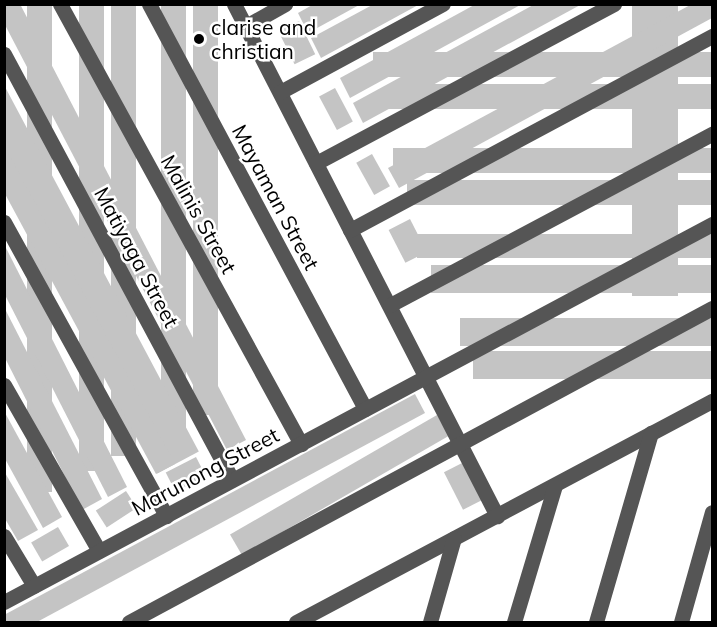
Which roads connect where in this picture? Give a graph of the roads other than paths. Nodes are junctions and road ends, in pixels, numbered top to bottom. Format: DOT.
graph roads {
  1 [pos="60,4"];
  2 [pos="148,4"];
  3 [pos="234,4"];
  4 [pos="285,4"];
  5 [pos="443,4"];
  6 [pos="614,4"];
  7 [pos="246,26"];
  8 [pos="712,36"];
  9 [pos="4,54"];
  10 [pos="280,92"];
  11 [pos="712,134"];
  12 [pos="316,163"];
  13 [pos="4,222"];
  14 [pos="712,224"];
  15 [pos="350,230"];
  16 [pos="390,305"];
  17 [pos="712,309"];
  18 [pos="426,377"];
  19 [pos="4,385"];
  20 [pos="712,401"];
  21 [pos="366,409"];
  22 [pos="651,433"];
  23 [pos="301,444"];
  24 [pos="461,445"];
  25 [pos="232,480"];
  26 [pos="555,485"];
  27 [pos="712,512"];
  28 [pos="166,516"];
  29 [pos="497,516"];
  30 [pos="4,536"];
  31 [pos="454,538"];
  32 [pos="99,552"];
  33 [pos="34,586"];
  34 [pos="4,602"];
  35 [pos="129,622"];
  36 [pos="296,622"];
  37 [pos="430,622"];
  38 [pos="514,622"];
  39 [pos="596,622"];
  40 [pos="681,622"];
  1 -- 23 [label="street, Malinis Street"];
  2 -- 21 [label="street, Mayaman Street"];
  3 -- 7 [label="street"];
  4 -- 7 [label="street"];
  5 -- 10 [label="street"];
  6 -- 12 [label="street"];
  7 -- 10 [label="street"];
  8 -- 15 [label="street"];
  9 -- 25 [label="street, Matiyaga Street"];
  10 -- 12 [label="street"];
  11 -- 16 [label="street"];
  12 -- 15 [label="street"];
  13 -- 28 [label="street"];
  14 -- 18 [label="street, Marunong Street"];
  15 -- 16 [label="street"];
  16 -- 18 [label="street"];
  17 -- 24 [label="street"];
  18 -- 21 [label="street, Marunong Street"];
  18 -- 24 [label="street"];
  19 -- 32 [label="street"];
  20 -- 22 [label="street"];
  21 -- 23 [label="street, Marunong Street"];
  22 -- 26 [label="street"];
  22 -- 39 [label="street"];
  23 -- 25 [label="street, Marunong Street"];
  24 -- 29 [label="street"];
  24 -- 35 [label="street"];
  25 -- 28 [label="street, Marunong Street"];
  26 -- 29 [label="street"];
  26 -- 38 [label="street"];
  27 -- 40 [label="street"];
  28 -- 32 [label="street, Marunong Street"];
  29 -- 31 [label="street"];
  30 -- 33 [label="street"];
  31 -- 36 [label="street"];
  31 -- 37 [label="street"];
  32 -- 33 [label="street, Marunong Street"];
  33 -- 34 [label="street, Marunong Street"];
}
